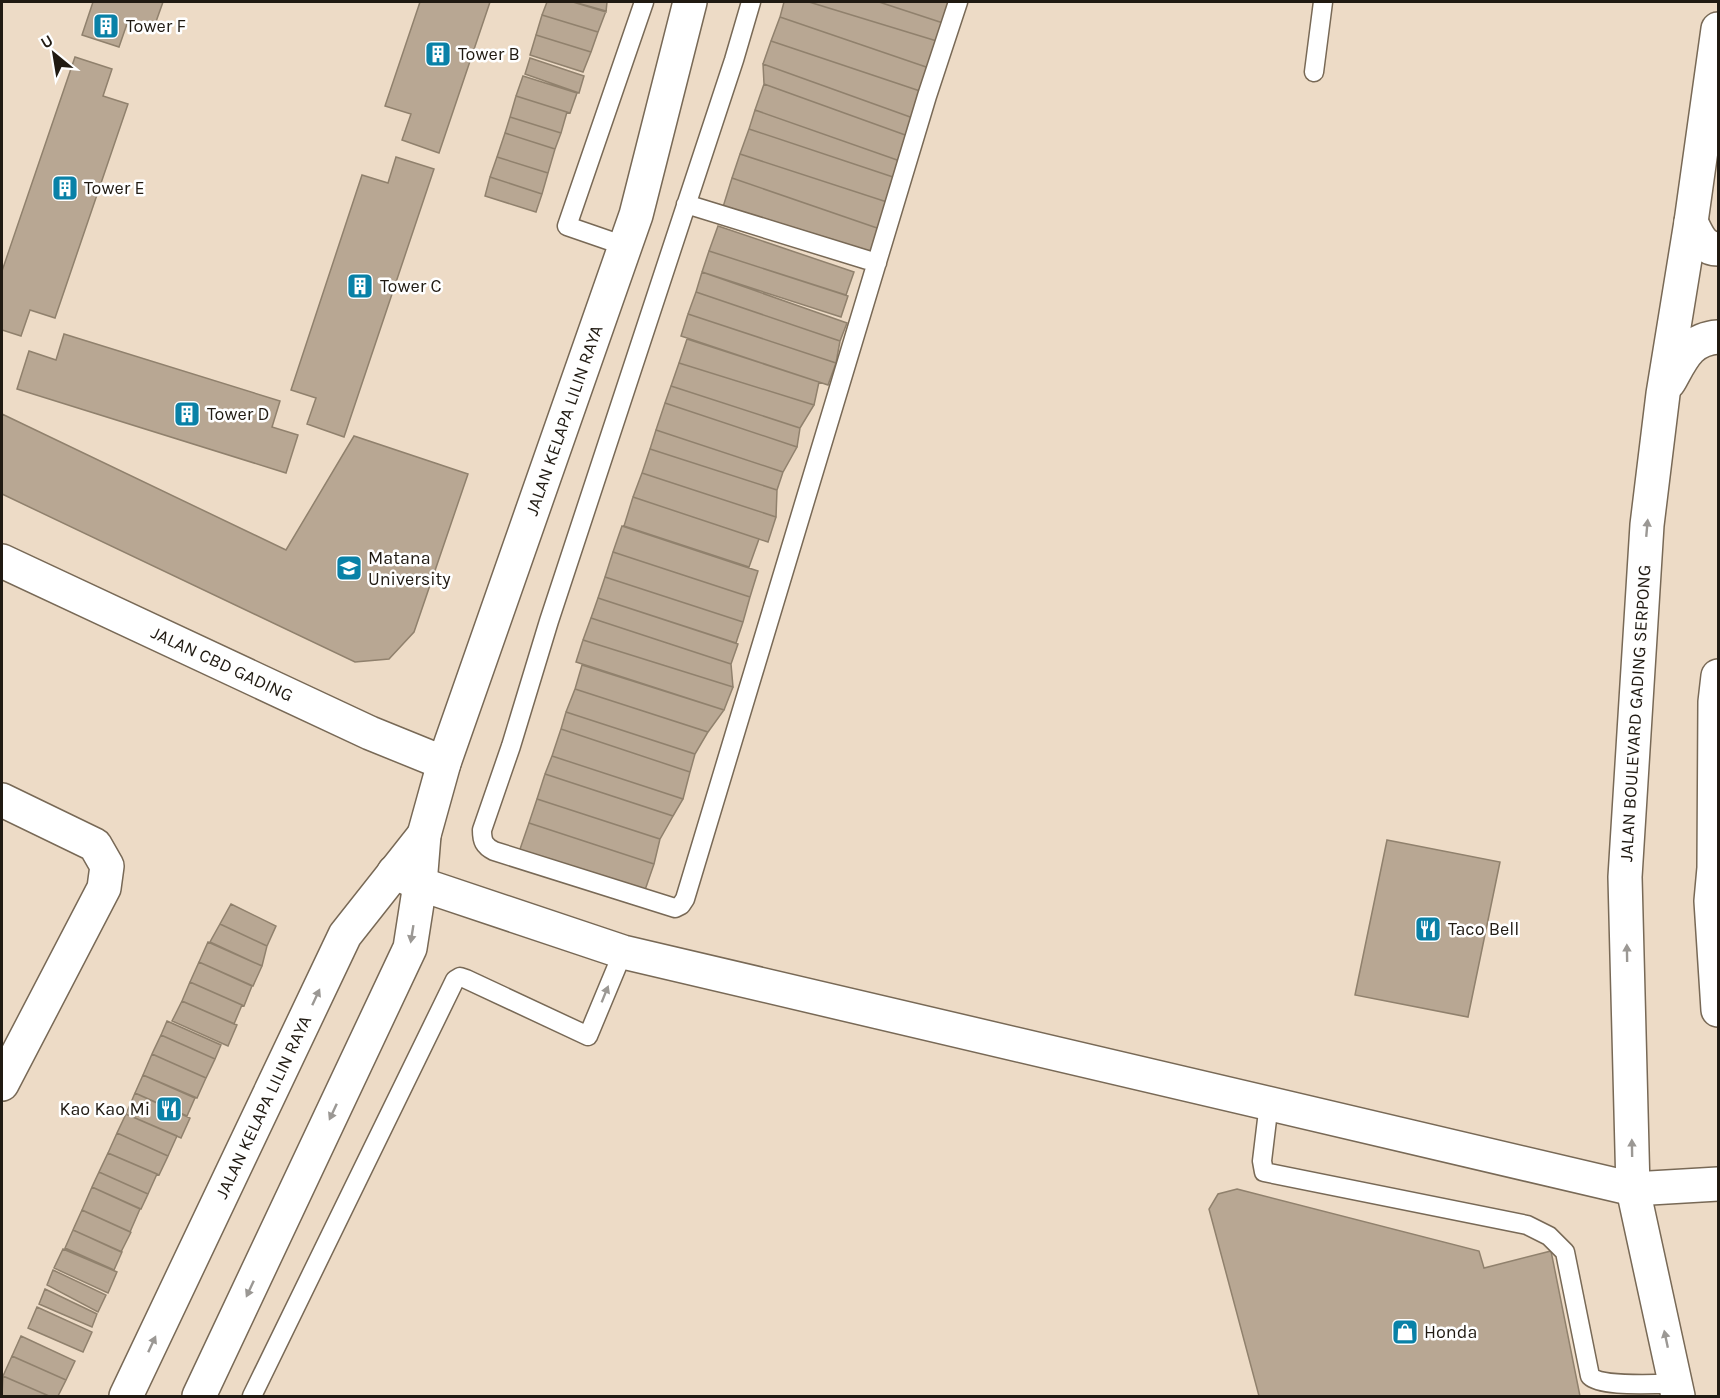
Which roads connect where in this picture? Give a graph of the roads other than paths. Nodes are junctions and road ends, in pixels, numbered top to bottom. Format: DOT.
graph roads {
  1 [pos="644,2"];
  2 [pos="690,2"];
  3 [pos="751,2"];
  4 [pos="958,2"];
  5 [pos="1323,2"];
  6 [pos="1719,29"];
  7 [pos="1314,72"];
  8 [pos="686,204"];
  9 [pos="1691,222"];
  10 [pos="625,246"];
  11 [pos="1719,249"];
  12 [pos="877,263"];
  13 [pos="1719,337"];
  14 [pos="1663,394"];
  15 [pos="2,561"];
  16 [pos="1719,676"];
  17 [pos="444,763"];
  18 [pos="2,800"];
  19 [pos="1716,868"];
  20 [pos="407,878"];
  21 [pos="623,952"];
  22 [pos="1719,1010"];
  23 [pos="5,1067"];
  24 [pos="1269,1103"];
  25 [pos="1719,1184"];
  26 [pos="1633,1189"];
  27 [pos="1677,1390"];
  28 [pos="126,1396"];
  29 [pos="200,1396"];
  30 [pos="252,1396"];
  1 -- 10 [label="lane"];
  2 -- 10 [label="street, JALAN KELAPA LILIN RAYA"];
  3 -- 8 [label="lane"];
  4 -- 12 [label="lane"];
  5 -- 7 [label="lane"];
  6 -- 9 [label="street, JALAN BOULEVARD GADING SERPONG"];
  8 -- 12 [label="lane"];
  8 -- 12 [label="lane"];
  9 -- 11 [label="street"];
  9 -- 14 [label="street, JALAN BOULEVARD GADING SERPONG"];
  10 -- 17 [label="street, JALAN KELAPA LILIN RAYA"];
  13 -- 14 [label="street"];
  26 -- 14 [label="street, JALAN BOULEVARD GADING SERPONG, one-way"];
  15 -- 17 [label="street, JALAN CBD GADING"];
  16 -- 19 [label="street"];
  17 -- 20 [label="street, JALAN KELAPA LILIN RAYA"];
  18 -- 23 [label="street"];
  19 -- 22 [label="street"];
  20 -- 21 [label="street"];
  28 -- 20 [label="street, JALAN KELAPA LILIN RAYA, one-way"];
  20 -- 29 [label="street, one-way"];
  21 -- 24 [label="street"];
  30 -- 21 [label="lane, one-way"];
  24 -- 26 [label="street"];
  24 -- 27 [label="lane"];
  25 -- 26 [label="street"];
  27 -- 26 [label="street, JALAN BOULEVARD GADING SERPONG, one-way"];
}
